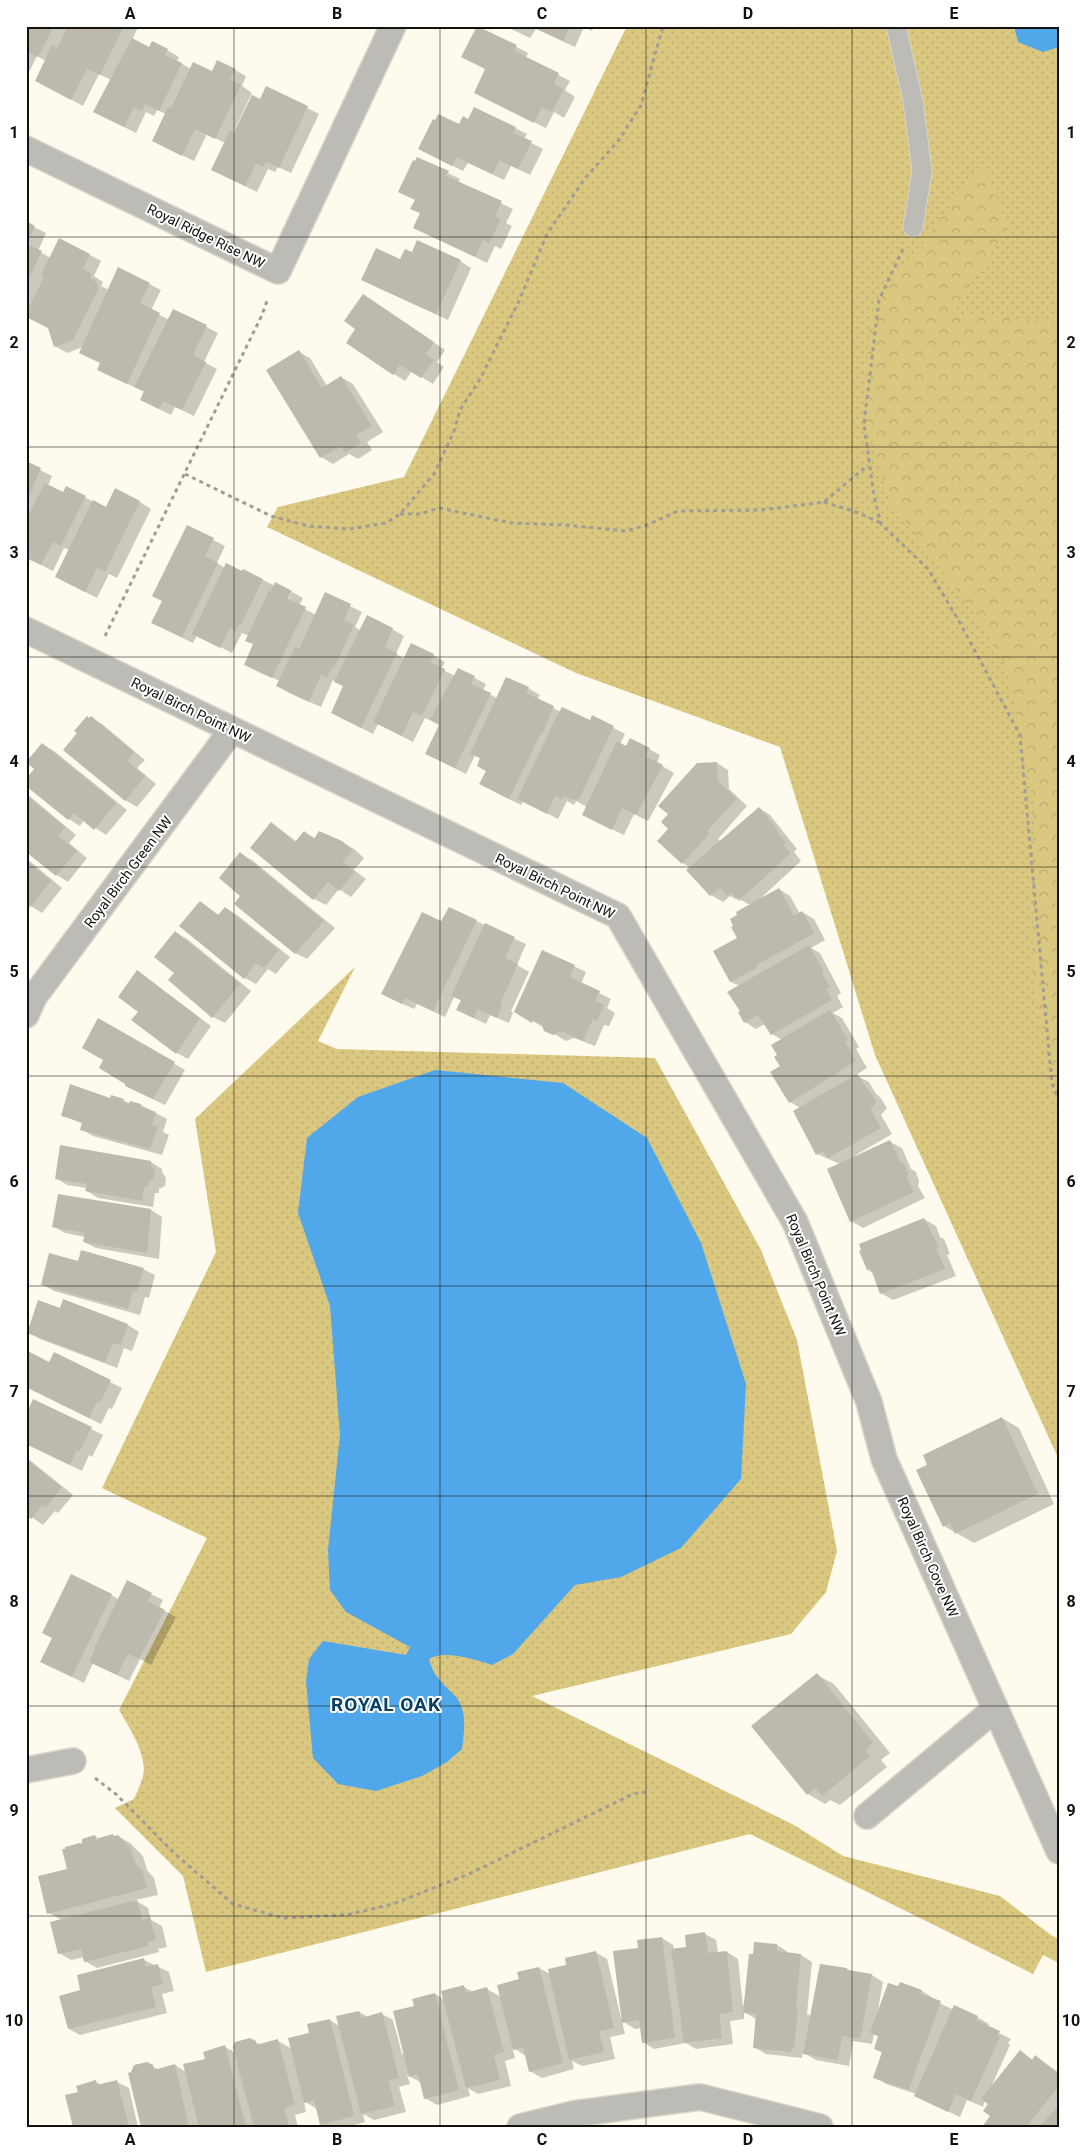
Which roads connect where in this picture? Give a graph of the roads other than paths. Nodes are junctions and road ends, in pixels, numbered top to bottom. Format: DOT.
graph roads {
  1 [pos="393,26"];
  2 [pos="896,26"];
  3 [pos="26,149"];
  4 [pos="913,227"];
  5 [pos="26,630"];
  6 [pos="232,730"];
  7 [pos="26,1015"];
  8 [pos="869,1402"];
  9 [pos="995,1709"];
  10 [pos="74,1761"];
  11 [pos="26,1770"];
  12 [pos="866,1816"];
  13 [pos="1059,1851"];
  14 [pos="520,2127"];
  15 [pos="820,2127"];
  1 -- 3 [label="street, Royal Ridge Rise NW"];
  2 -- 4 [label="street"];
  5 -- 6 [label="street, Royal Birch Point NW"];
  6 -- 7 [label="street, Royal Birch Green NW"];
  6 -- 8 [label="street, Royal Birch Point NW"];
  8 -- 9 [label="street, Royal Birch Cove NW"];
  9 -- 12 [label="street"];
  9 -- 13 [label="street, Royal Birch Cove NW"];
  10 -- 11 [label="street"];
  14 -- 15 [label="street"];
}
